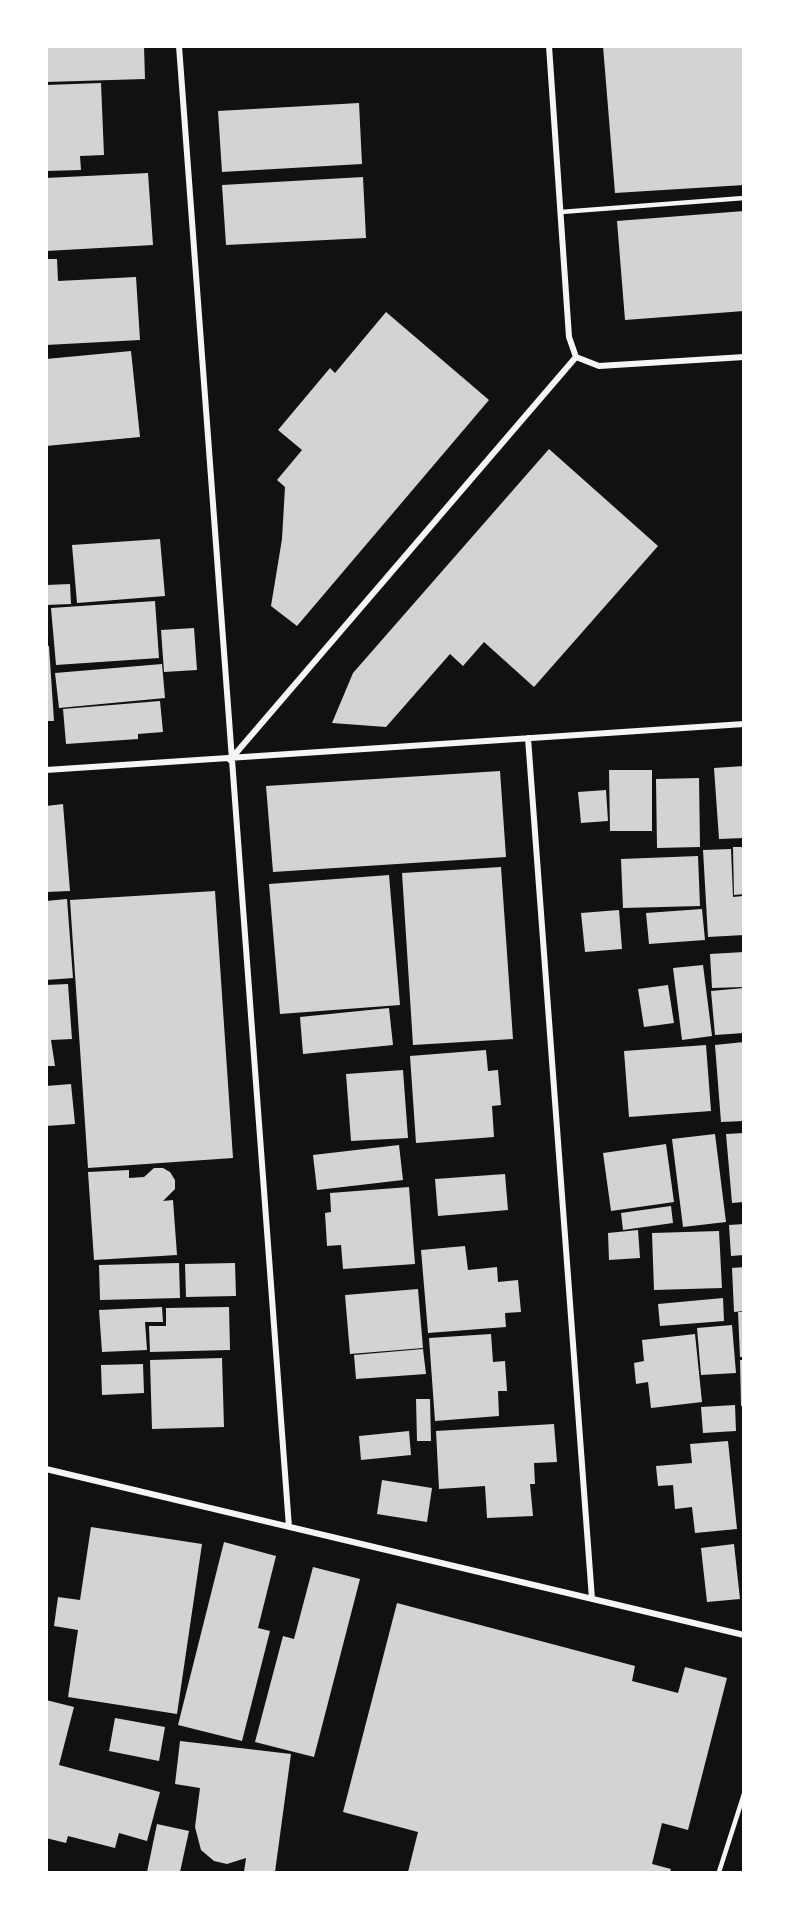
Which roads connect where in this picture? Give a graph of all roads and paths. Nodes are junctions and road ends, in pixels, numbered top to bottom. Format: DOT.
graph roads {
  1 [pos="179,46"];
  2 [pos="549,46"];
  3 [pos="744,198"];
  4 [pos="561,212"];
  5 [pos="576,357"];
  6 [pos="744,357"];
  7 [pos="744,724"];
  8 [pos="528,738"];
  9 [pos="230,760"];
  10 [pos="46,771"];
  11 [pos="46,1469"];
  12 [pos="289,1527"];
  13 [pos="592,1599"];
  14 [pos="744,1635"];
  15 [pos="744,1794"];
  16 [pos="719,1872"];
  1 -- 9 [label="street"];
  2 -- 4 [label="street"];
  3 -- 4 [label="lane"];
  4 -- 5 [label="street"];
  5 -- 6 [label="street"];
  5 -- 9 [label="street"];
  7 -- 8 [label="street"];
  8 -- 9 [label="street"];
  8 -- 13 [label="street"];
  9 -- 10 [label="street"];
  9 -- 12 [label="street"];
  11 -- 12 [label="street"];
  12 -- 13 [label="street"];
  13 -- 14 [label="street"];
  15 -- 16 [label="lane"];
}
